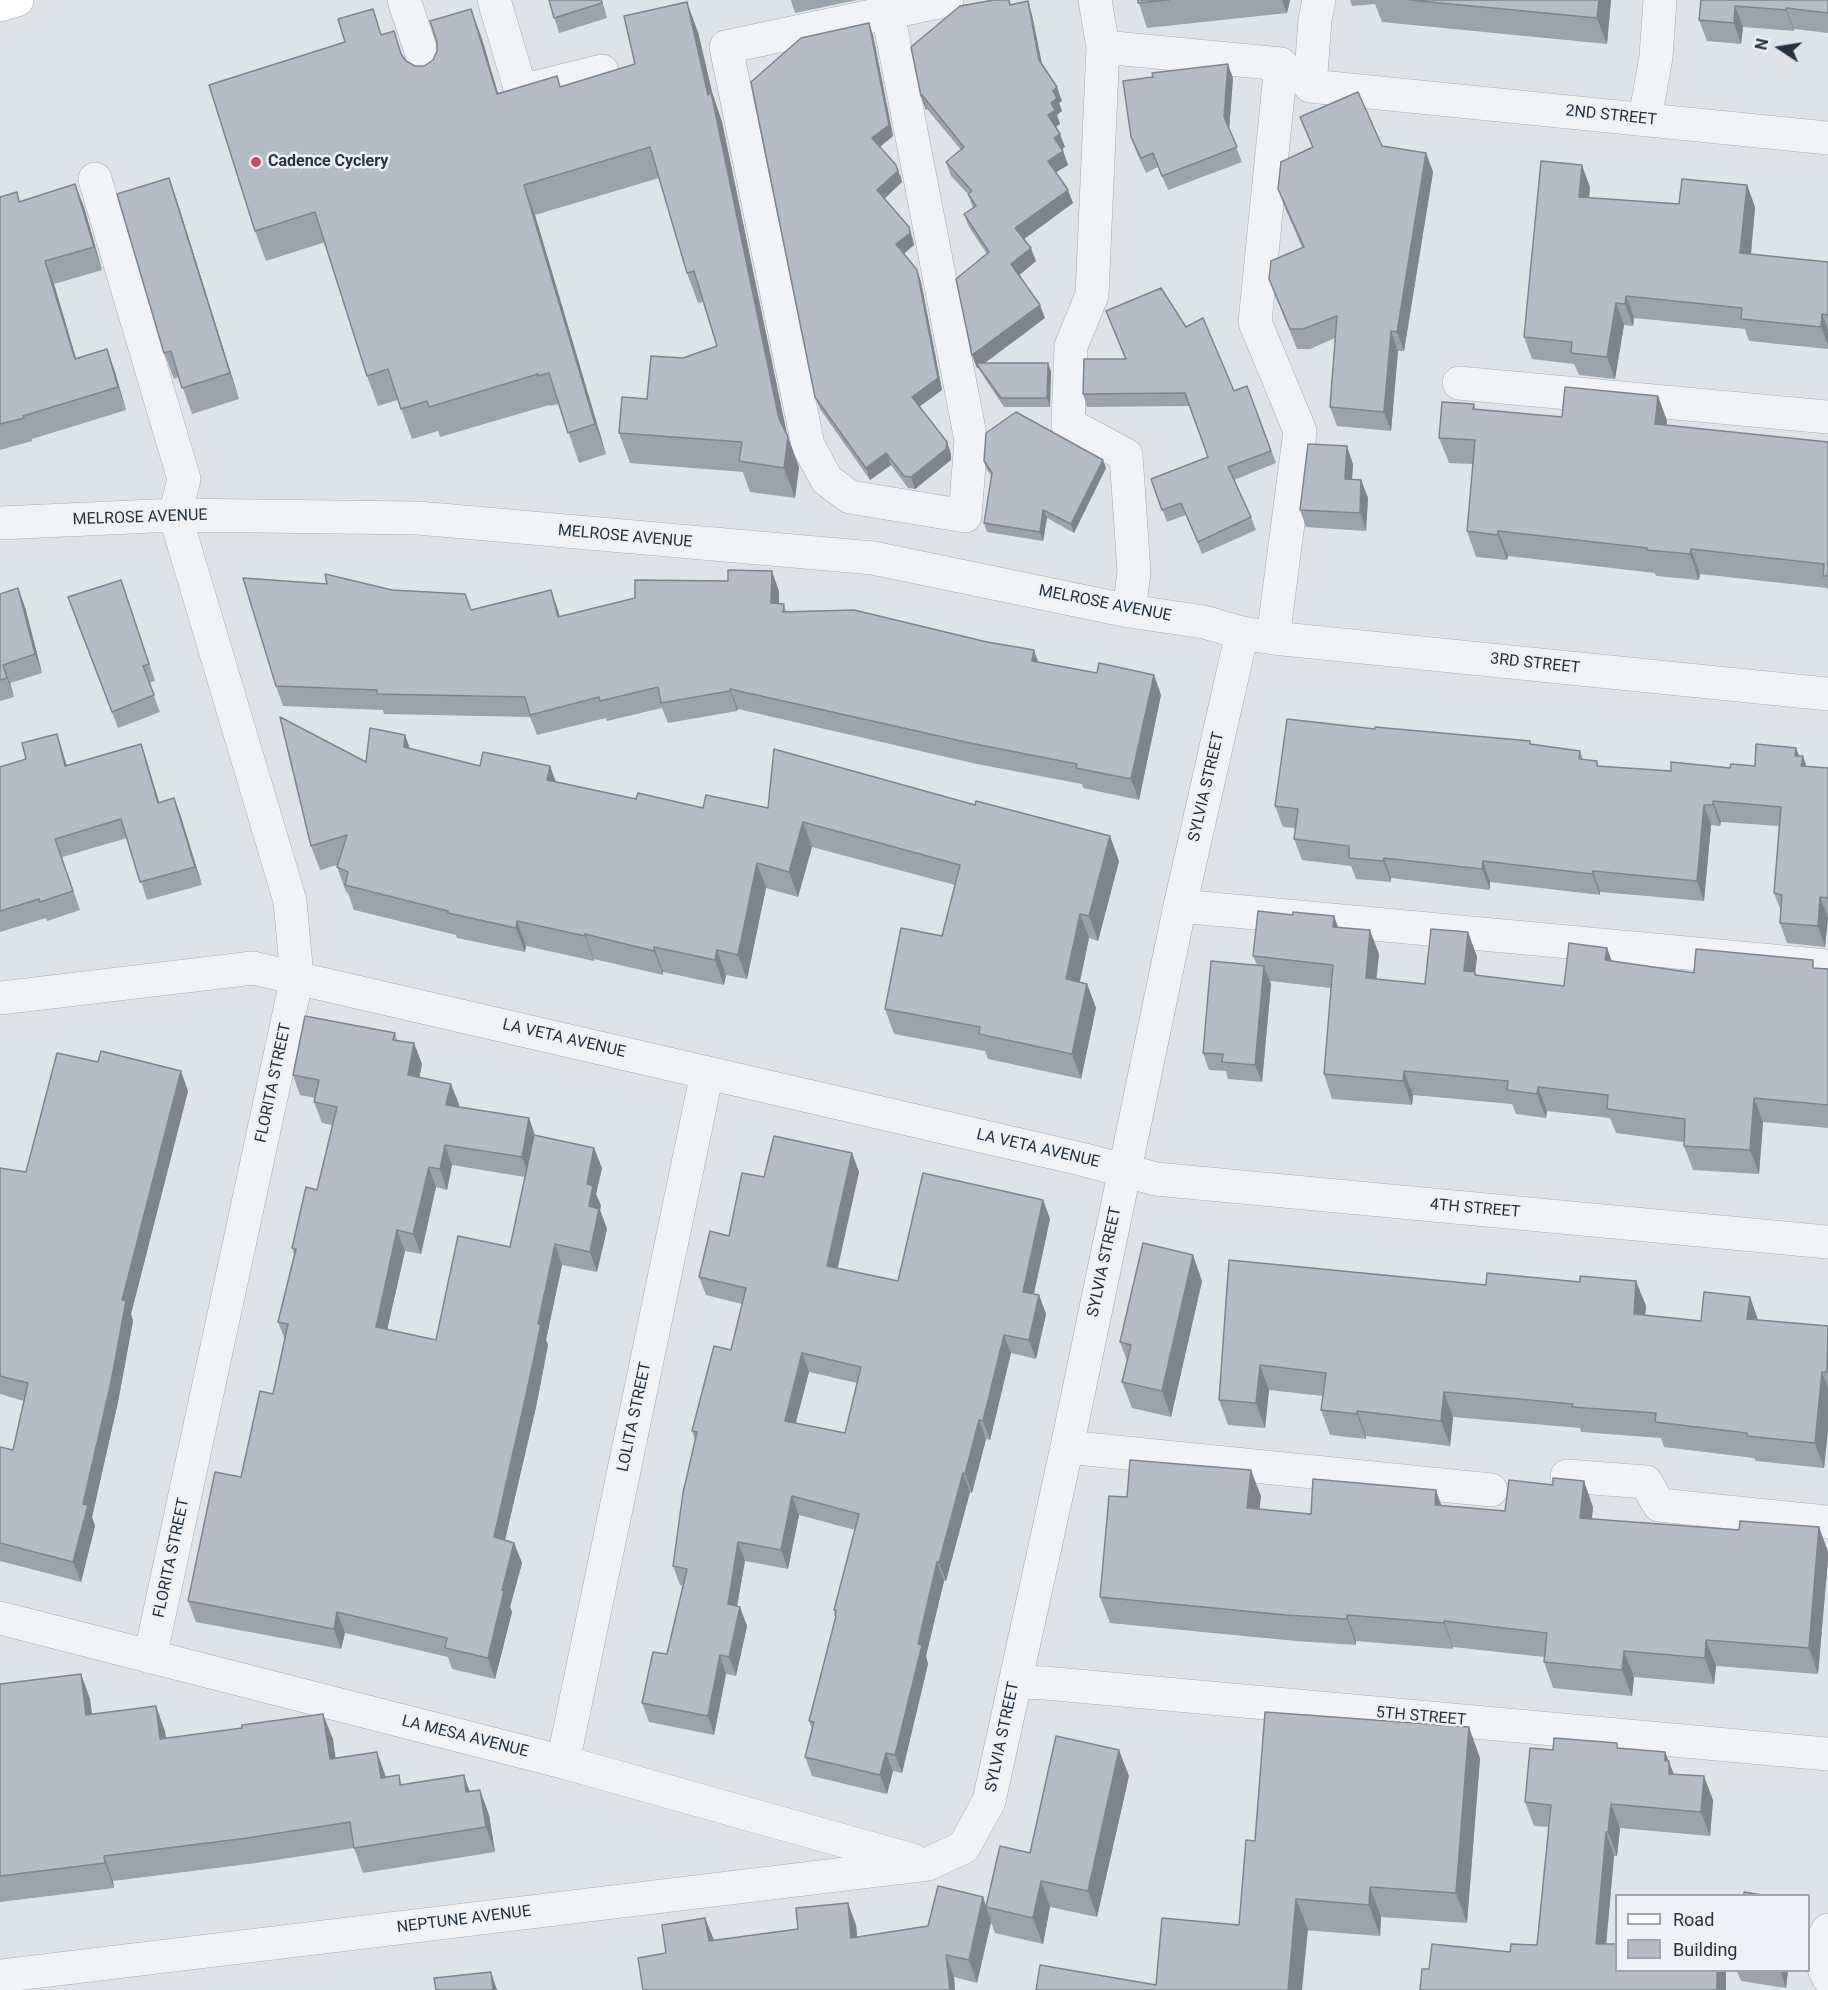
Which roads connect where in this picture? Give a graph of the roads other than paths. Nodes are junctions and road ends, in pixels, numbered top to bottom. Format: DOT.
graph roads {
  1 [pos="17,0"];
  2 [pos="404,0"];
  3 [pos="494,0"];
  4 [pos="947,0"];
  5 [pos="1095,0"];
  6 [pos="1318,0"];
  7 [pos="1660,0"];
  8 [pos="0,5"];
  9 [pos="888,13"];
  10 [pos="1103,47"];
  11 [pos="602,71"];
  12 [pos="430,78"];
  13 [pos="1645,119"];
  14 [pos="1828,138"];
  15 [pos="95,179"];
  16 [pos="1459,383"];
  17 [pos="1828,417"];
  18 [pos="175,515"];
  19 [pos="0,523"];
  20 [pos="1129,610"];
  21 [pos="1257,636"];
  22 [pos="1828,694"];
  23 [pos="1180,906"];
  24 [pos="1828,966"];
  25 [pos="297,977"];
  26 [pos="0,998"];
  27 [pos="707,1073"];
  28 [pos="1124,1170"];
  29 [pos="1828,1242"];
  30 [pos="1067,1447"];
  31 [pos="1567,1476"];
  32 [pos="1491,1490"];
  33 [pos="1828,1522"];
  34 [pos="0,1618"];
  35 [pos="150,1657"];
  36 [pos="1015,1682"];
  37 [pos="1828,1754"];
  38 [pos="563,1762"];
  39 [pos="928,1864"];
  40 [pos="1828,1930"];
  41 [pos="0,1976"];
  42 [pos="1828,1977"];
  1 -- 8 [label="main road"];
  2 -- 12 [label="street"];
  3 -- 11 [label="street"];
  4 -- 9 [label="street"];
  5 -- 10 [label="street"];
  6 -- 13 [label="street, 2ND STREET"];
  7 -- 13 [label="street"];
  9 -- 9 [label="street"];
  10 -- 20 [label="street"];
  10 -- 21 [label="street, SYLVIA STREET"];
  13 -- 14 [label="street, 2ND STREET"];
  15 -- 18 [label="street"];
  16 -- 17 [label="street"];
  18 -- 19 [label="street, MELROSE AVENUE"];
  18 -- 20 [label="street, MELROSE AVENUE"];
  18 -- 25 [label="street, FLORITA STREET"];
  20 -- 21 [label="street, MELROSE AVENUE"];
  21 -- 22 [label="street, 3RD STREET"];
  21 -- 23 [label="street, SYLVIA STREET"];
  23 -- 24 [label="street"];
  23 -- 28 [label="street, SYLVIA STREET"];
  25 -- 26 [label="street, LA VETA AVENUE"];
  25 -- 27 [label="street, LA VETA AVENUE"];
  25 -- 35 [label="street, FLORITA STREET"];
  27 -- 28 [label="street, LA VETA AVENUE"];
  27 -- 38 [label="street, LOLITA STREET"];
  28 -- 29 [label="street, 4TH STREET"];
  28 -- 30 [label="street, SYLVIA STREET"];
  30 -- 32 [label="street"];
  30 -- 36 [label="street, SYLVIA STREET"];
  31 -- 33 [label="street"];
  34 -- 35 [label="street, LA MESA AVENUE"];
  35 -- 38 [label="street, LA MESA AVENUE"];
  36 -- 37 [label="street, 5TH STREET"];
  36 -- 39 [label="street, SYLVIA STREET"];
  38 -- 39 [label="street, LA MESA AVENUE"];
  39 -- 41 [label="street, NEPTUNE AVENUE"];
  40 -- 42 [label="street"];
}
